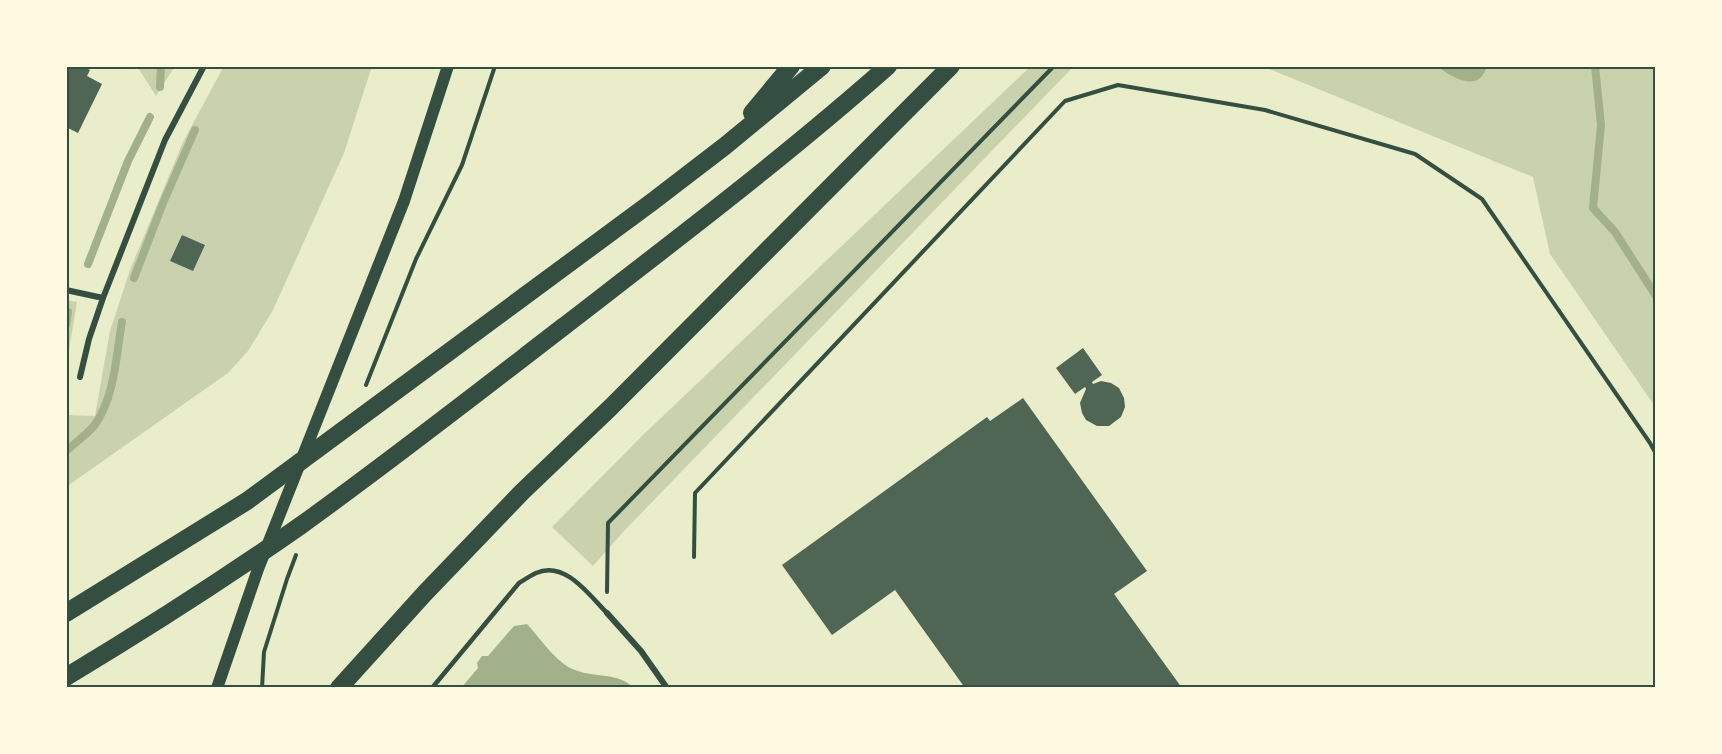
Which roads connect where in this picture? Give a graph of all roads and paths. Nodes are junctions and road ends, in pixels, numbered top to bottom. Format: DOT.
graph roads {
  1 [pos="204,66"];
  2 [pos="448,66"];
  3 [pos="495,66"];
  4 [pos="791,66"];
  5 [pos="822,66"];
  6 [pos="888,66"];
  7 [pos="951,66"];
  8 [pos="1054,66"];
  9 [pos="725,146"];
  10 [pos="66,291"];
  11 [pos="103,298"];
  12 [pos="384,340"];
  13 [pos="80,377"];
  14 [pos="1656,454"];
  15 [pos="694,558"];
  16 [pos="287,579"];
  17 [pos="66,613"];
  18 [pos="607,613"];
  19 [pos="66,677"];
  20 [pos="217,688"];
  21 [pos="262,688"];
  22 [pos="339,688"];
  23 [pos="432,688"];
  24 [pos="667,688"];
  1 -- 11 [label="street"];
  2 -- 20 [label="main road"];
  3 -- 12 [label="path"];
  4 -- 9 [label="highway"];
  5 -- 9 [label="highway"];
  6 -- 19 [label="highway"];
  7 -- 22 [label="highway"];
  8 -- 18 [label="path"];
  9 -- 17 [label="highway"];
  10 -- 11 [label="street"];
  11 -- 13 [label="street"];
  14 -- 15 [label="path"];
  16 -- 21 [label="path"];
  18 -- 23 [label="lane"];
  18 -- 24 [label="street"];
}
